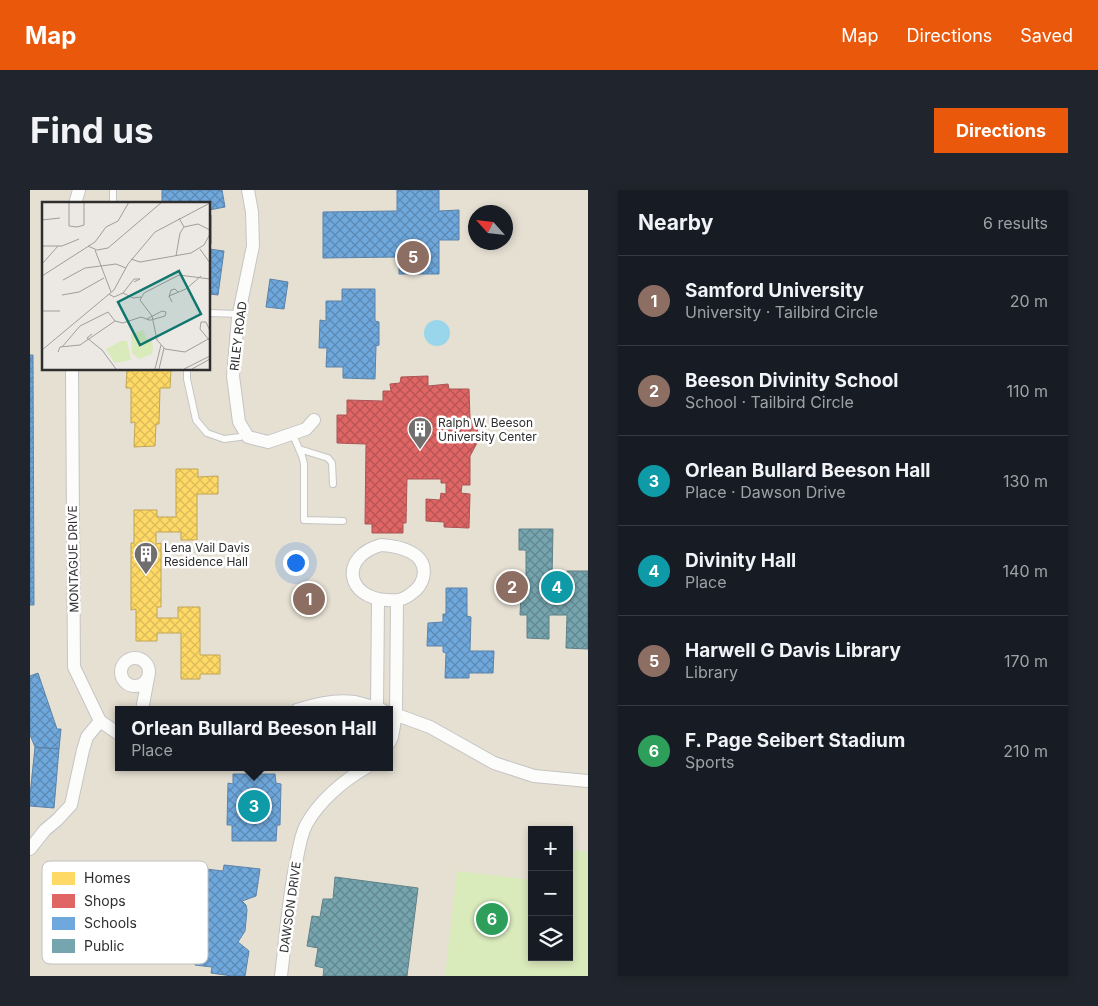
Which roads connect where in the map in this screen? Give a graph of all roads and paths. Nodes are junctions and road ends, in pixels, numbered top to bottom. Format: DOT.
graph roads {
  1 [pos="248,190"];
  2 [pos="210,313"];
  3 [pos="239,314"];
  4 [pos="72,370"];
  5 [pos="187,370"];
  6 [pos="314,420"];
  7 [pos="246,434"];
  8 [pos="293,435"];
  9 [pos="299,449"];
  10 [pos="333,484"];
  11 [pos="344,522"];
  12 [pos="378,600"];
  13 [pos="398,601"];
  14 [pos="148,678"];
  15 [pos="127,683"];
  16 [pos="141,706"];
  17 [pos="142,706"];
  18 [pos="309,706"];
  19 [pos="367,706"];
  20 [pos="384,706"];
  21 [pos="385,706"];
  22 [pos="393,714"];
  23 [pos="100,721"];
  24 [pos="115,731"];
  25 [pos="360,771"];
  26 [pos="588,781"];
  27 [pos="30,849"];
  28 [pos="281,976"];
  1 -- 3 [label="street, RILEY ROAD"];
  2 -- 3 [label="lane"];
  3 -- 7 [label="street, RILEY ROAD"];
  4 -- 23 [label="street, MONTAGUE DRIVE"];
  5 -- 7 [label="lane"];
  6 -- 8 [label="street"];
  7 -- 8 [label="street"];
  8 -- 9 [label="lane"];
  9 -- 10 [label="lane"];
  9 -- 11 [label="lane"];
  12 -- 13 [label="street"];
  12 -- 13 [label="street"];
  12 -- 20 [label="street"];
  13 -- 21 [label="street"];
  14 -- 15 [label="street"];
  14 -- 15 [label="street"];
  14 -- 17 [label="street"];
  15 -- 16 [label="street"];
  18 -- 19 [label="street"];
  22 -- 26 [label="street"];
  23 -- 24 [label="street, MONTAGUE DRIVE"];
  23 -- 27 [label="street"];
  25 -- 28 [label="street, DAWSON DRIVE"];
}
